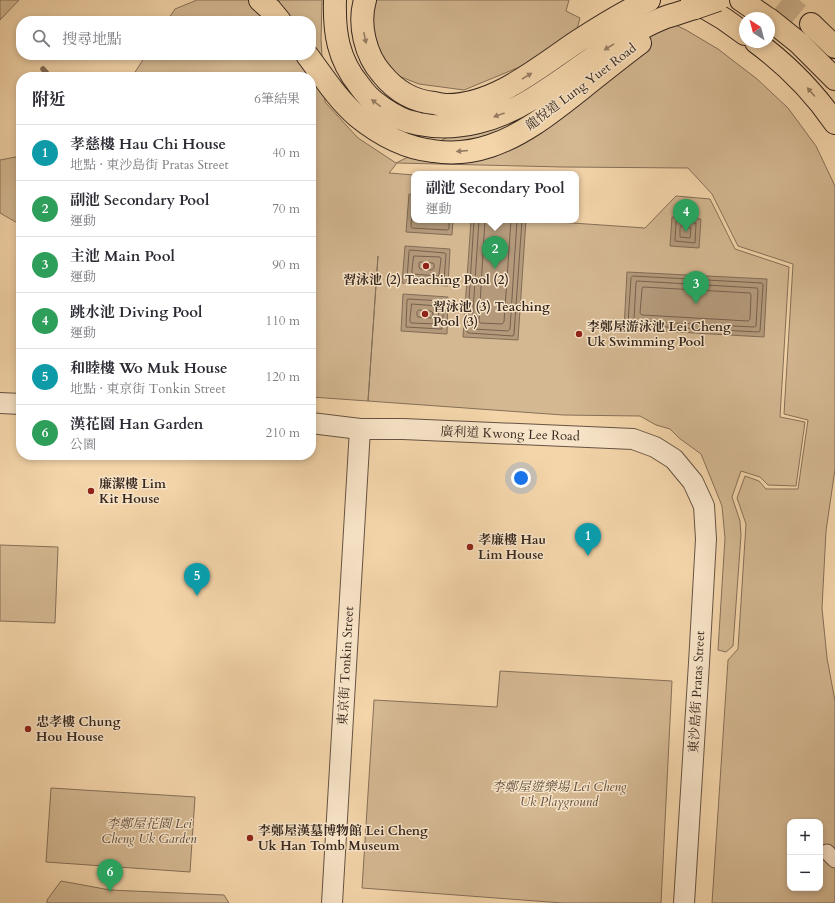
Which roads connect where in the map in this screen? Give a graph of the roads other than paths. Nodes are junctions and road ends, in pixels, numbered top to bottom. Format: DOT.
graph roads {
  1 [pos="260,0"];
  2 [pos="366,0"];
  3 [pos="649,0"];
  4 [pos="718,0"];
  5 [pos="741,0"];
  6 [pos="694,4"];
  7 [pos="335,10"];
  8 [pos="758,12"];
  9 [pos="275,16"];
  10 [pos="775,24"];
  11 [pos="811,24"];
  12 [pos="739,30"];
  13 [pos="835,47"];
  14 [pos="764,48"];
  15 [pos="311,60"];
  16 [pos="835,79"];
  17 [pos="835,123"];
  18 [pos="0,403"];
  19 [pos="16,404"];
  20 [pos="316,424"];
  21 [pos="360,429"];
  22 [pos="694,482"];
  23 [pos="332,903"];
  24 [pos="684,903"];
  1 -- 9 [label="main road"];
  2 -- 3 [label="main road, one-way"];
  4 -- 6 [label="main road, 龍悅道 Lung Yuet Road, bridge"];
  5 -- 8 [label="main road"];
  6 -- 7 [label="main road, one-way"];
  6 -- 12 [label="main road"];
  6 -- 15 [label="main road, 龍悅道 Lung Yuet Road, one-way"];
  10 -- 16 [label="main road"];
  11 -- 13 [label="main road"];
  17 -- 14 [label="main road, one-way"];
  18 -- 19 [label="street"];
  20 -- 21 [label="street, 廣利道 Kwong Lee Road"];
  21 -- 22 [label="street, 廣利道 Kwong Lee Road"];
  21 -- 23 [label="street, 東京街 Tonkin Street"];
  22 -- 24 [label="street, 東沙島街 Pratas Street"];
}
